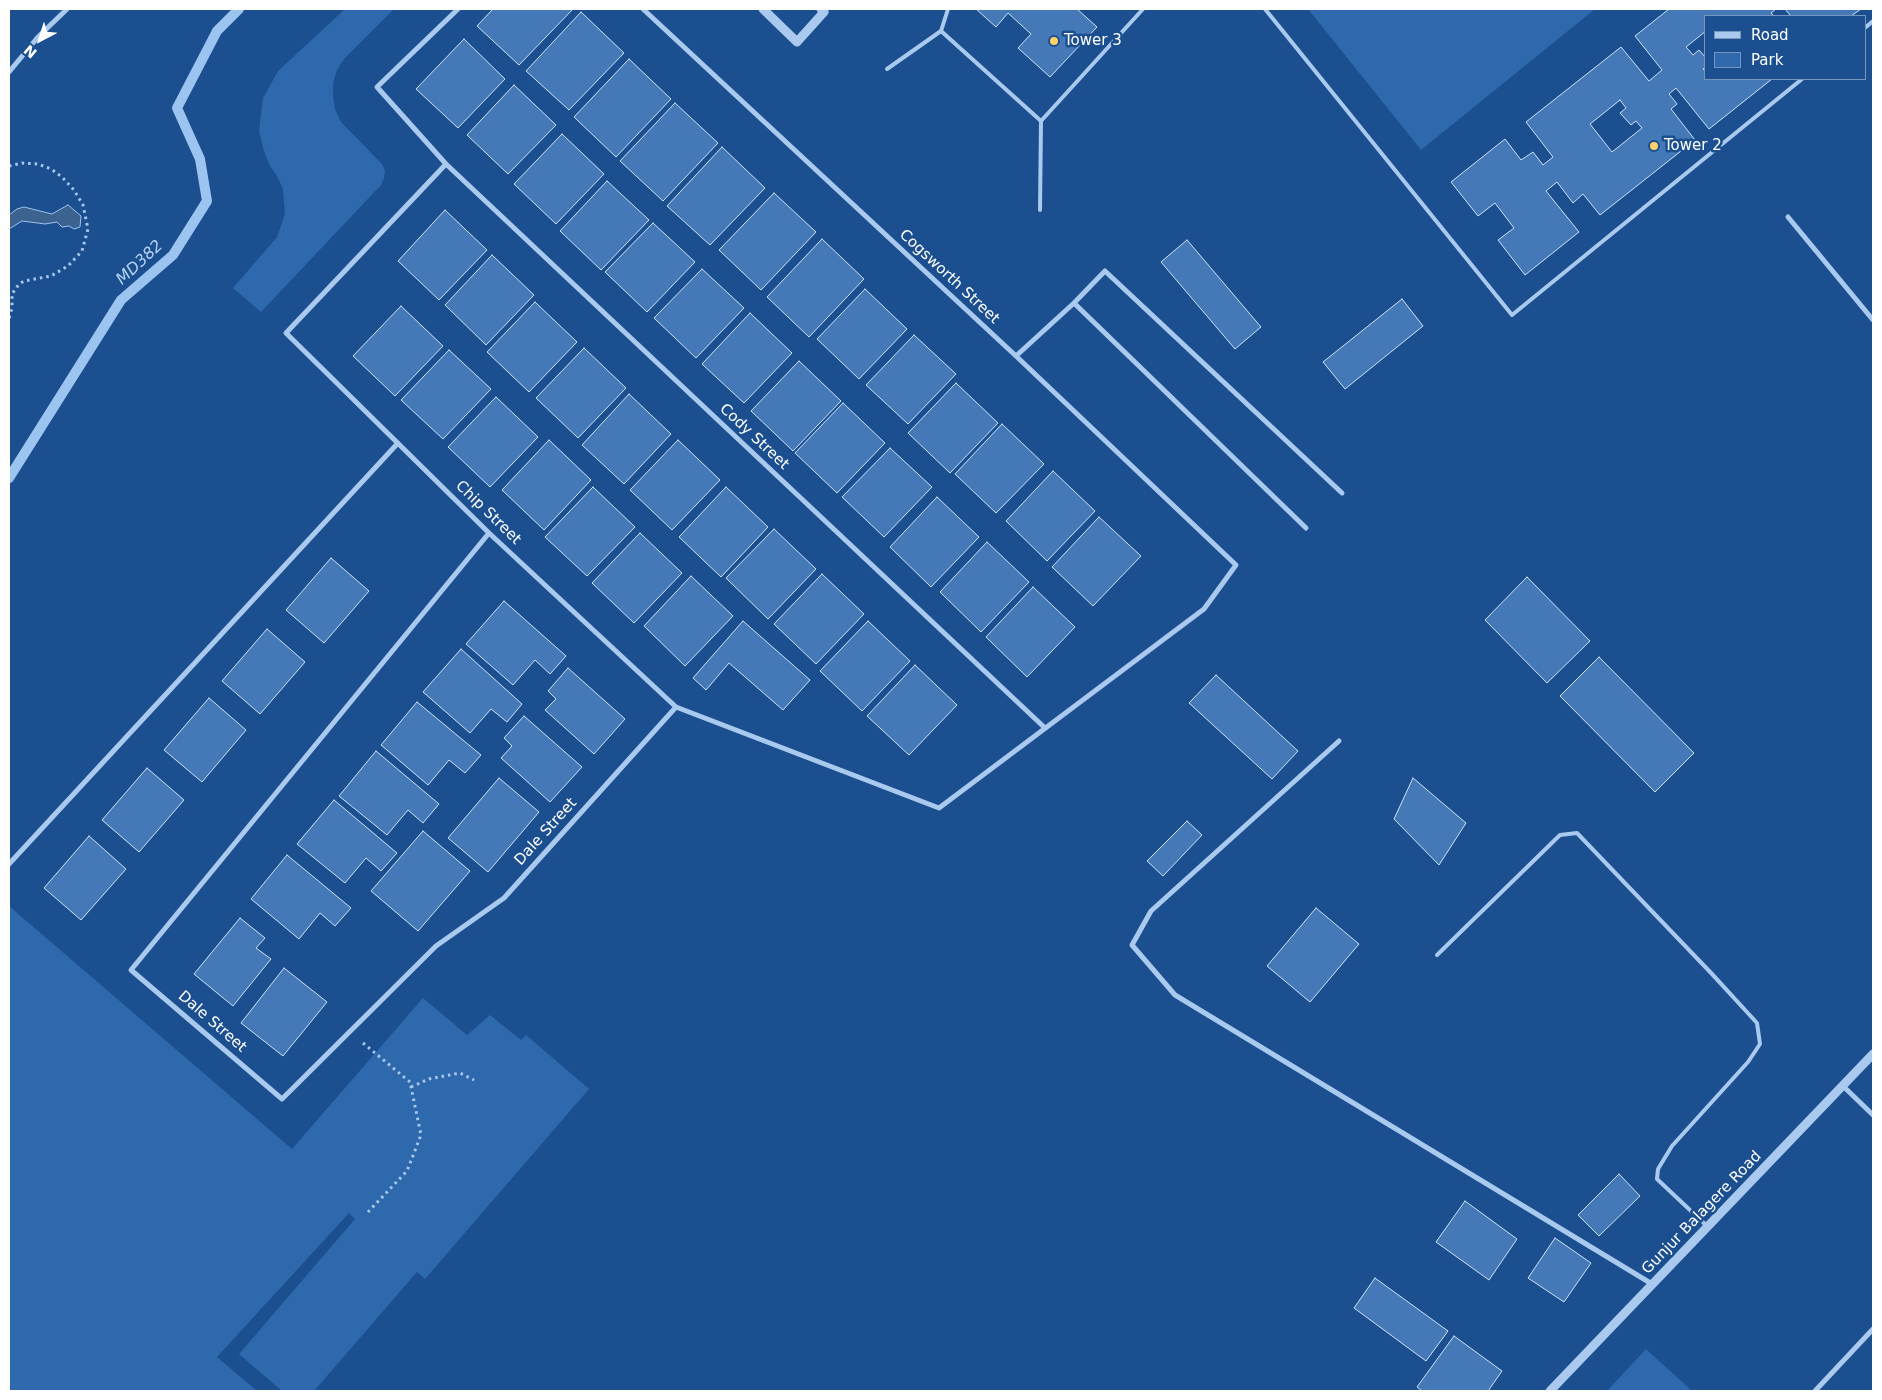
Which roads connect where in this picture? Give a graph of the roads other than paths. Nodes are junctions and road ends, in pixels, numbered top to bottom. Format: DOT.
graph roads {
  1 [pos="67,9"];
  2 [pos="458,9"];
  3 [pos="643,9"];
  4 [pos="763,9"];
  5 [pos="948,9"];
  6 [pos="1143,9"];
  7 [pos="1265,9"];
  8 [pos="823,10"];
  9 [pos="941,31"];
  10 [pos="887,69"];
  11 [pos="9,72"];
  12 [pos="1801,80"];
  13 [pos="1041,121"];
  14 [pos="446,164"];
  15 [pos="1040,210"];
  16 [pos="1788,217"];
  17 [pos="1074,303"];
  18 [pos="1873,320"];
  19 [pos="1016,356"];
  20 [pos="398,443"];
  21 [pos="1342,493"];
  22 [pos="1306,528"];
  23 [pos="489,532"];
  24 [pos="676,707"];
  25 [pos="1045,728"];
  26 [pos="1339,740"];
  27 [pos="9,864"];
  28 [pos="1437,955"];
  29 [pos="1873,1054"];
  30 [pos="1843,1086"];
  31 [pos="1873,1115"];
  32 [pos="1708,1227"];
  33 [pos="1652,1284"];
  34 [pos="1873,1330"];
  35 [pos="1550,1391"];
  36 [pos="1815,1391"];
  1 -- 11 [label="street"];
  2 -- 14 [label="street, Cody Street"];
  3 -- 19 [label="street, Cogsworth Street"];
  4 -- 8 [label="street"];
  5 -- 9 [label="lane"];
  6 -- 13 [label="lane"];
  7 -- 12 [label="lane"];
  9 -- 10 [label="lane"];
  9 -- 13 [label="lane"];
  13 -- 15 [label="lane"];
  14 -- 20 [label="street, Chip Street"];
  14 -- 25 [label="street, Cody Street"];
  16 -- 18 [label="street"];
  17 -- 19 [label="street"];
  17 -- 21 [label="street"];
  17 -- 22 [label="street"];
  19 -- 25 [label="street, Cogsworth Street"];
  20 -- 23 [label="street, Chip Street"];
  20 -- 27 [label="street"];
  23 -- 24 [label="street, Chip Street"];
  23 -- 24 [label="street, Dale Street"];
  24 -- 25 [label="street"];
  26 -- 33 [label="street"];
  28 -- 32 [label="lane"];
  29 -- 30 [label="street, Gunjur Balagere Road"];
  30 -- 31 [label="street"];
  30 -- 32 [label="street, Gunjur Balagere Road"];
  32 -- 33 [label="street, Gunjur Balagere Road"];
  33 -- 35 [label="street, Gunjur Balagere Road"];
  34 -- 36 [label="street"];
}
